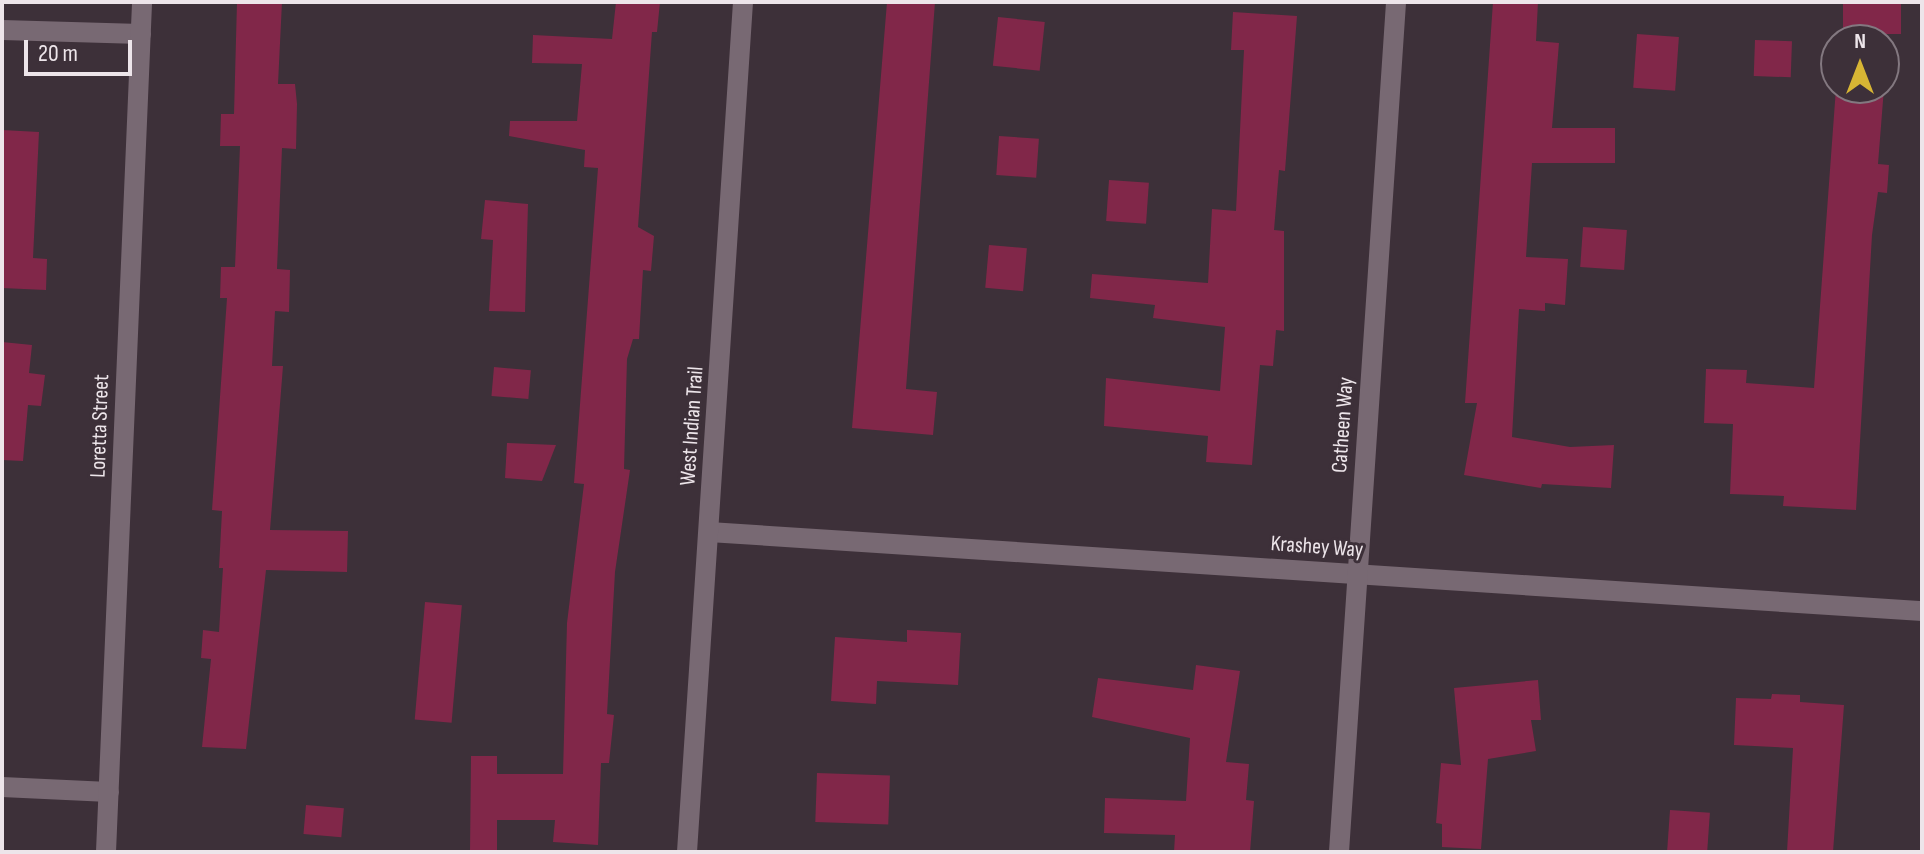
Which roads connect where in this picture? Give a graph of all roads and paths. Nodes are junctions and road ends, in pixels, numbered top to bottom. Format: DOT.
graph roads {
  1 [pos="142,2"];
  2 [pos="743,2"];
  3 [pos="1396,2"];
  4 [pos="2,30"];
  5 [pos="141,34"];
  6 [pos="709,532"];
  7 [pos="1358,574"];
  8 [pos="1922,611"];
  9 [pos="2,787"];
  10 [pos="109,792"];
  11 [pos="106,852"];
  12 [pos="687,852"];
  13 [pos="1339,852"];
  1 -- 5 [label="street, Loretta Street"];
  2 -- 6 [label="street, West Indian Trail"];
  3 -- 7 [label="street, Catheen Way"];
  4 -- 5 [label="street"];
  5 -- 10 [label="street, Loretta Street"];
  6 -- 7 [label="street, Krashey Way"];
  6 -- 12 [label="street, West Indian Trail"];
  7 -- 8 [label="street, Krashey Way"];
  7 -- 13 [label="street, Catheen Way"];
  9 -- 10 [label="street"];
  10 -- 11 [label="street, Loretta Street"];
}
